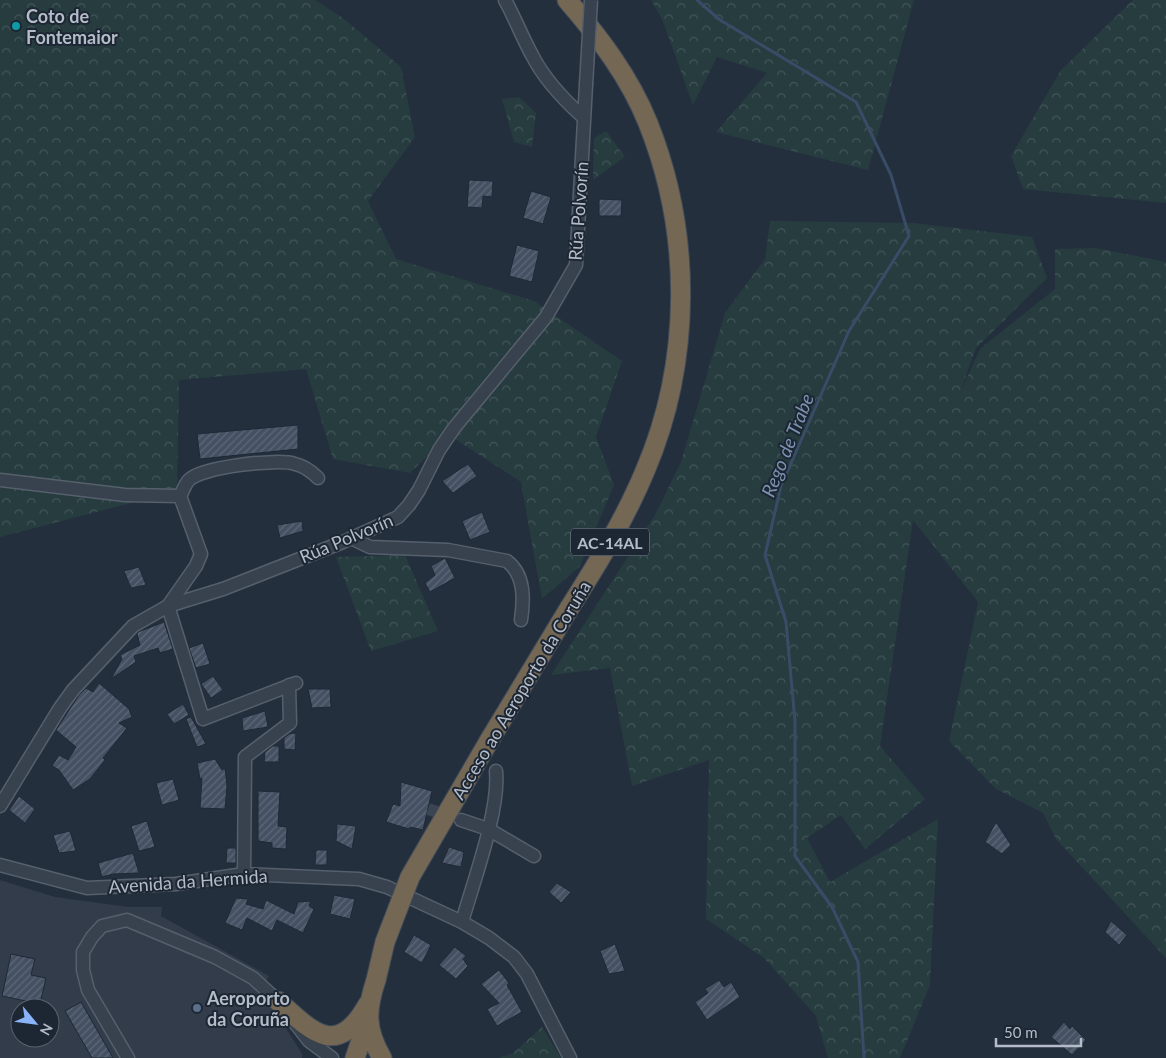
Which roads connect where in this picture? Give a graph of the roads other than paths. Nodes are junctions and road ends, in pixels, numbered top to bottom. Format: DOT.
graph roads {
  1 [pos="505,0"];
  2 [pos="566,0"];
  3 [pos="591,0"];
  4 [pos="583,117"];
  5 [pos="318,478"];
  6 [pos="0,480"];
  7 [pos="180,496"];
  8 [pos="351,538"];
  9 [pos="168,606"];
  10 [pos="521,620"];
  11 [pos="496,771"];
  12 [pos="0,806"];
  13 [pos="461,820"];
  14 [pos="488,829"];
  15 [pos="534,856"];
  16 [pos="0,865"];
  17 [pos="244,874"];
  18 [pos="462,922"];
  19 [pos="278,1001"];
  20 [pos="368,1012"];
  21 [pos="128,1058"];
  22 [pos="332,1058"];
  23 [pos="355,1058"];
  24 [pos="382,1058"];
  25 [pos="570,1058"];
  1 -- 4 [label="street"];
  2 -- 20 [label="highway, Acceso ao Aeroporto da Coruña / AC-14AL, bridge"];
  3 -- 4 [label="street, Rúa Polvorín, bridge"];
  4 -- 8 [label="street, Rúa Polvorín"];
  5 -- 7 [label="street"];
  6 -- 7 [label="street"];
  7 -- 9 [label="street"];
  8 -- 9 [label="street, Rúa Polvorín"];
  8 -- 10 [label="street"];
  9 -- 12 [label="street, Rúa Polvorín"];
  9 -- 17 [label="street"];
  11 -- 14 [label="street"];
  13 -- 14 [label="street"];
  14 -- 15 [label="street"];
  14 -- 18 [label="street"];
  16 -- 17 [label="street, Avenida da Hermida"];
  17 -- 18 [label="street, Avenida da Hermida"];
  18 -- 25 [label="street, Avenida da Hermida"];
  19 -- 20 [label="highway, AC-14AL"];
  19 -- 21 [label="street"];
  19 -- 22 [label="street"];
  20 -- 23 [label="highway, Acceso ao Aeroporto da Coruña / AC-14AL"];
  20 -- 24 [label="highway"];
}
